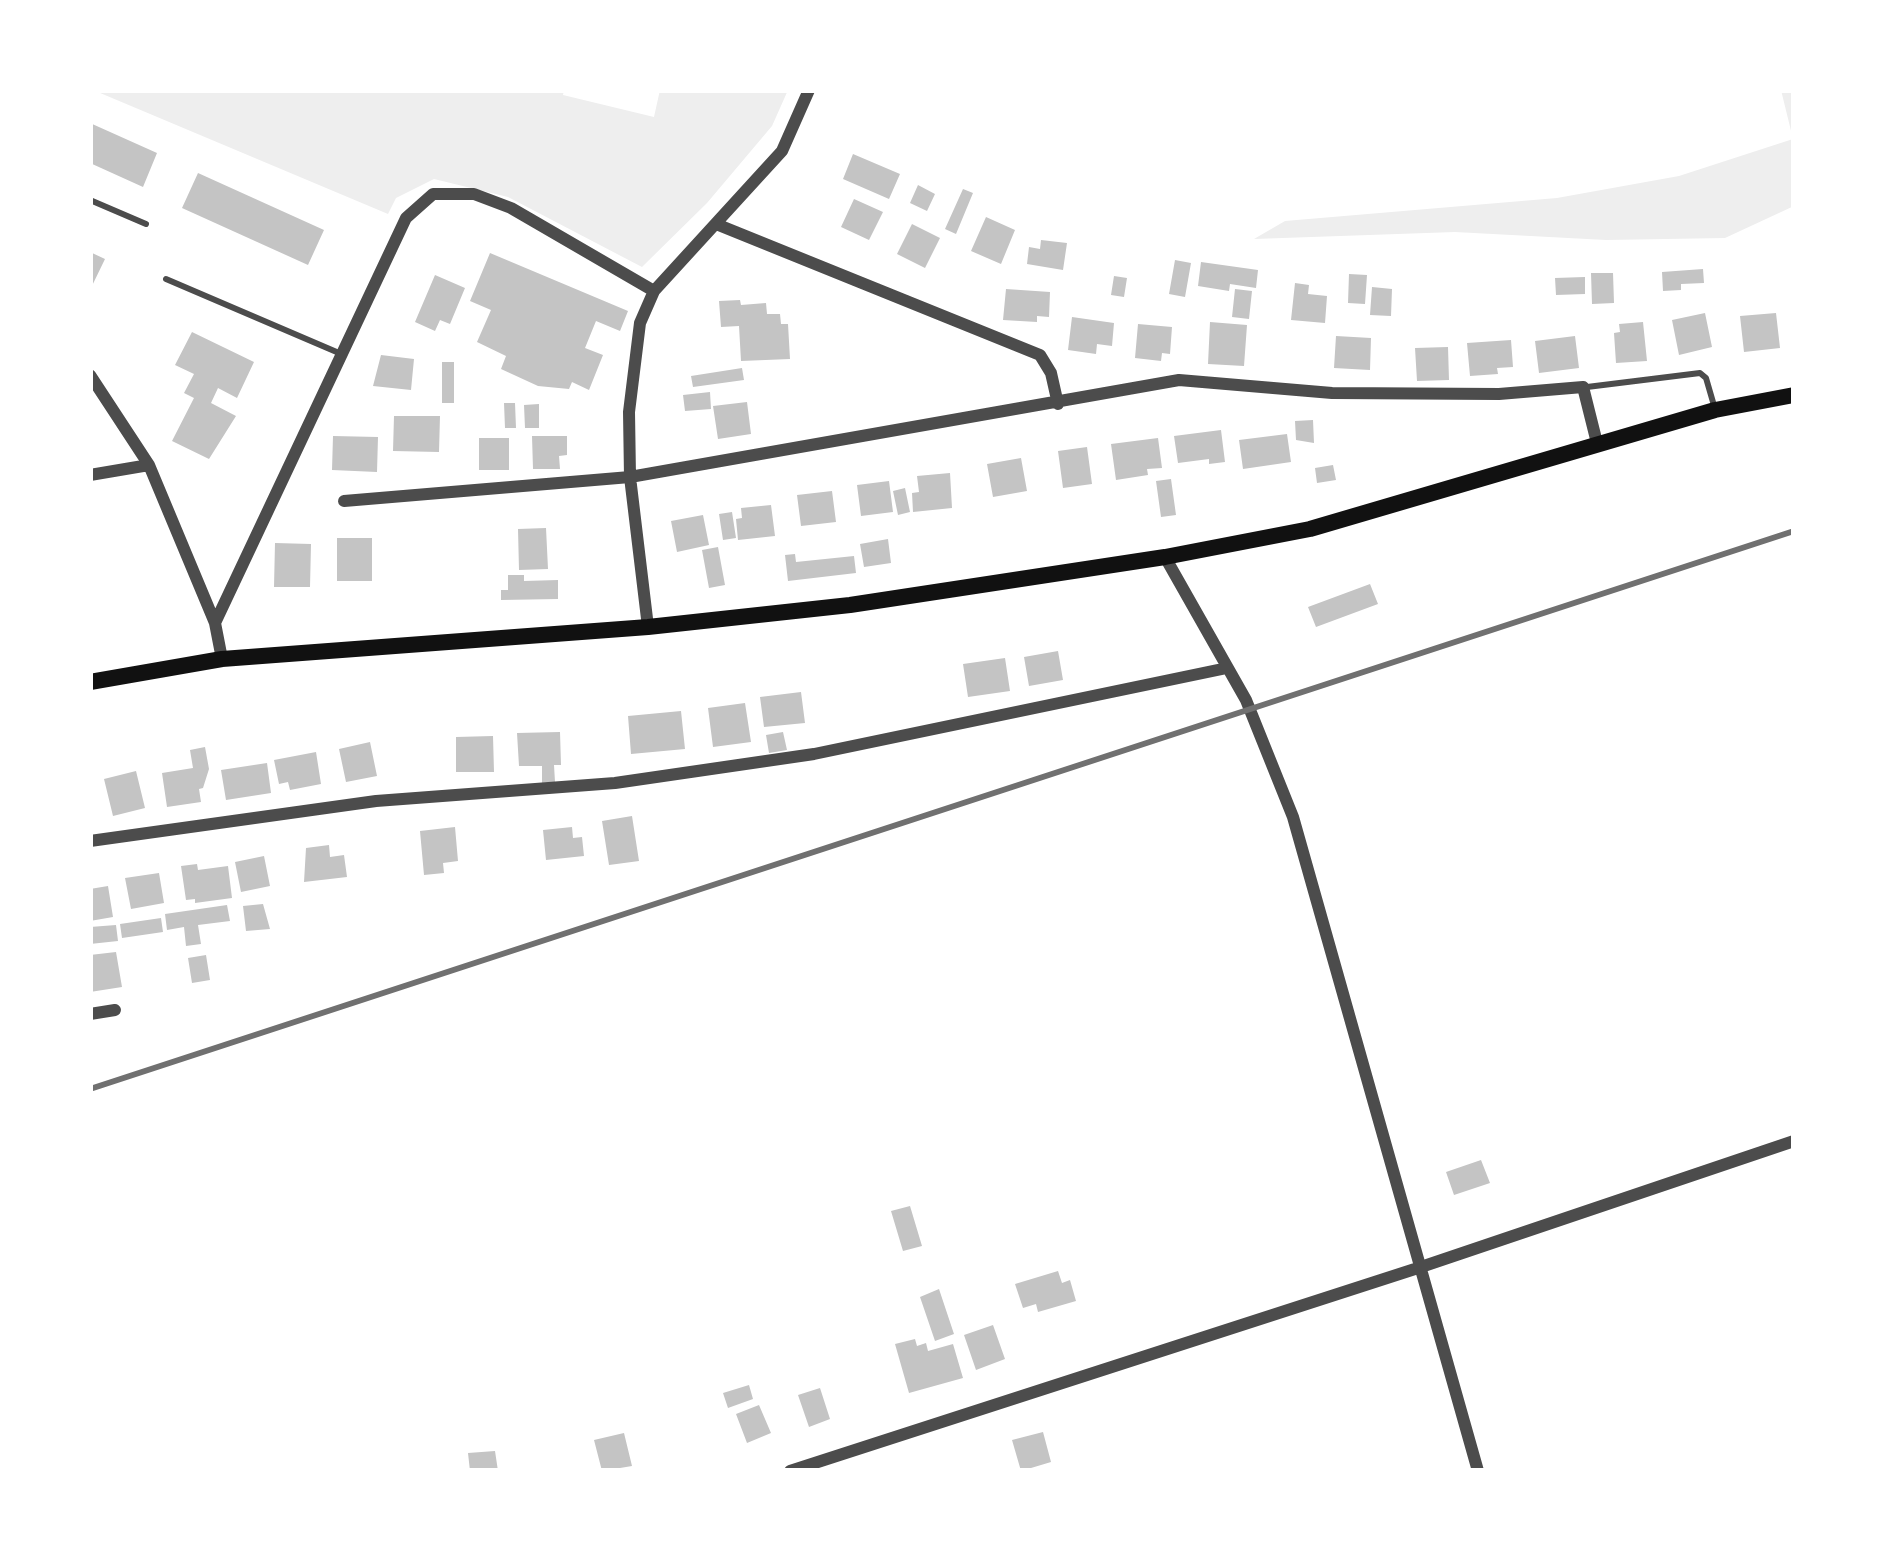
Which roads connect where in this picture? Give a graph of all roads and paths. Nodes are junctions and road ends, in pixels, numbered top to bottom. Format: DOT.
graph roads {
  1 [pos="809,90"];
  2 [pos="90,200"];
  3 [pos="146,224"];
  4 [pos="716,224"];
  5 [pos="166,279"];
  6 [pos="654,290"];
  7 [pos="342,354"];
  8 [pos="90,375"];
  9 [pos="1583,387"];
  10 [pos="1794,394"];
  11 [pos="1058,404"];
  12 [pos="1715,410"];
  13 [pos="1598,443"];
  14 [pos="148,465"];
  15 [pos="90,475"];
  16 [pos="630,477"];
  17 [pos="344,501"];
  18 [pos="1166,557"];
  19 [pos="215,622"];
  20 [pos="648,628"];
  21 [pos="222,659"];
  22 [pos="1227,668"];
  23 [pos="90,682"];
  24 [pos="90,841"];
  25 [pos="115,1010"];
  26 [pos="90,1014"];
  27 [pos="1794,1142"];
  28 [pos="1418,1268"];
  29 [pos="790,1471"];
  30 [pos="1478,1471"];
  1 -- 4 [label="street"];
  2 -- 3 [label="lane"];
  4 -- 6 [label="street"];
  4 -- 11 [label="street"];
  5 -- 7 [label="lane"];
  6 -- 7 [label="street"];
  6 -- 16 [label="street"];
  7 -- 19 [label="street"];
  8 -- 14 [label="street"];
  9 -- 11 [label="street"];
  9 -- 12 [label="lane"];
  9 -- 13 [label="street"];
  10 -- 12 [label="main road"];
  11 -- 16 [label="street"];
  12 -- 13 [label="main road"];
  13 -- 18 [label="main road"];
  14 -- 15 [label="street"];
  14 -- 19 [label="street"];
  16 -- 17 [label="street"];
  16 -- 20 [label="street"];
  18 -- 20 [label="main road"];
  18 -- 22 [label="street"];
  19 -- 21 [label="street"];
  20 -- 21 [label="main road"];
  21 -- 23 [label="main road"];
  22 -- 24 [label="street"];
  22 -- 28 [label="street"];
  25 -- 26 [label="street"];
  27 -- 28 [label="street"];
  28 -- 29 [label="street"];
  28 -- 30 [label="street"];
}
